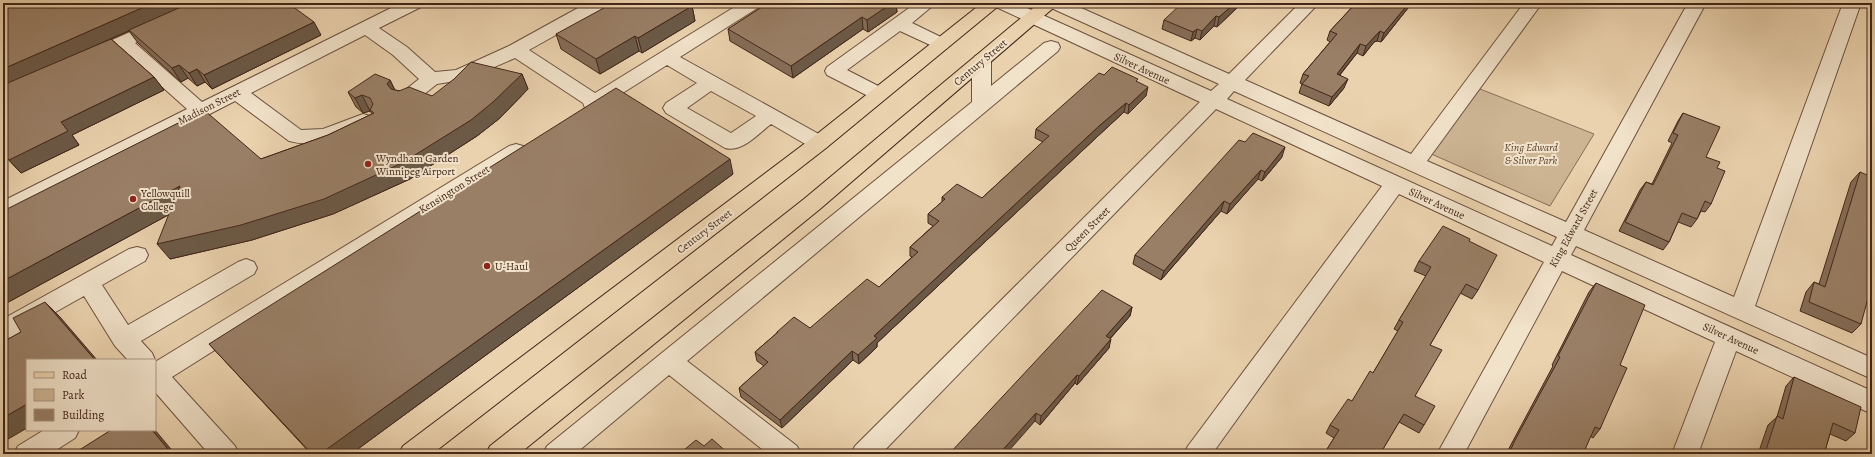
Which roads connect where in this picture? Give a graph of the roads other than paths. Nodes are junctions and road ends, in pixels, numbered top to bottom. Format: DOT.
graph roads {
  1 [pos="209,3"];
  2 [pos="415,3"];
  3 [pos="600,3"];
  4 [pos="753,3"];
  5 [pos="927,3"];
  6 [pos="993,3"];
  7 [pos="1002,3"];
  8 [pos="1050,3"];
  9 [pos="1055,3"];
  10 [pos="1310,3"];
  11 [pos="1533,3"];
  12 [pos="1697,3"];
  13 [pos="1852,3"];
  14 [pos="1033,17"];
  15 [pos="899,24"];
  16 [pos="366,28"];
  17 [pos="123,42"];
  18 [pos="941,44"];
  19 [pos="1051,47"];
  20 [pos="516,50"];
  21 [pos="666,56"];
  22 [pos="982,60"];
  23 [pos="73,64"];
  24 [pos="431,79"];
  25 [pos="711,82"];
  26 [pos="1232,82"];
  27 [pos="236,93"];
  28 [pos="879,94"];
  29 [pos="406,99"];
  30 [pos="1214,100"];
  31 [pos="595,102"];
  32 [pos="981,104"];
  33 [pos="201,111"];
  34 [pos="574,115"];
  35 [pos="770,115"];
  36 [pos="370,119"];
  37 [pos="534,140"];
  38 [pos="819,143"];
  39 [pos="1414,164"];
  40 [pos="1395,184"];
  41 [pos="3,210"];
  42 [pos="1570,234"];
  43 [pos="137,255"];
  44 [pos="1557,258"];
  45 [pos="246,268"];
  46 [pos="88,282"];
  47 [pos="1741,311"];
  48 [pos="3,330"];
  49 [pos="1729,337"];
  50 [pos="124,339"];
  51 [pos="142,359"];
  52 [pos="669,361"];
  53 [pos="1872,369"];
  54 [pos="156,374"];
  55 [pos="156,376"];
  56 [pos="1872,403"];
  57 [pos="64,431"];
  58 [pos="28,454"];
  59 [pos="226,454"];
  60 [pos="412,454"];
  61 [pos="500,454"];
  62 [pos="556,454"];
  63 [pos="788,454"];
  64 [pos="864,454"];
  65 [pos="1197,454"];
  66 [pos="1450,454"];
  67 [pos="1685,454"];
  1 -- 17 [label="street"];
  2 -- 16 [label="street, Madison Street"];
  3 -- 20 [label="street"];
  4 -- 21 [label="street"];
  5 -- 15 [label="street"];
  6 -- 18 [label="main road, Century Street"];
  7 -- 14 [label="street, Silver Avenue"];
  8 -- 14 [label="main road, Century Street"];
  9 -- 26 [label="street"];
  10 -- 26 [label="street, Queen Street"];
  11 -- 39 [label="street"];
  12 -- 42 [label="street, King Edward Street"];
  13 -- 47 [label="street"];
  14 -- 22 [label="main road, Century Street"];
  14 -- 30 [label="street, Silver Avenue"];
  15 -- 18 [label="street"];
  15 -- 28 [label="street"];
  16 -- 24 [label="street"];
  16 -- 27 [label="street, Madison Street"];
  17 -- 23 [label="street"];
  17 -- 33 [label="street"];
  18 -- 28 [label="main road, Century Street"];
  19 -- 32 [label="street"];
  20 -- 24 [label="street"];
  20 -- 31 [label="street"];
  21 -- 25 [label="street"];
  21 -- 31 [label="street"];
  22 -- 32 [label="street"];
  22 -- 61 [label="main road, Century Street"];
  24 -- 29 [label="street"];
  25 -- 35 [label="street"];
  25 -- 35 [label="street"];
  26 -- 30 [label="street, Queen Street"];
  26 -- 39 [label="street"];
  27 -- 33 [label="street, Madison Street"];
  27 -- 36 [label="street"];
  28 -- 38 [label="main road, Century Street"];
  30 -- 40 [label="street, Silver Avenue"];
  30 -- 64 [label="street, Queen Street"];
  31 -- 34 [label="street"];
  32 -- 52 [label="street"];
  33 -- 41 [label="street, Madison Street"];
  35 -- 38 [label="street"];
  37 -- 54 [label="street, Kensington Street"];
  38 -- 60 [label="main road, Century Street"];
  39 -- 42 [label="street"];
  40 -- 44 [label="street, Silver Avenue"];
  40 -- 65 [label="street"];
  42 -- 44 [label="street, King Edward Street"];
  42 -- 47 [label="street"];
  43 -- 46 [label="street"];
  44 -- 49 [label="street, Silver Avenue"];
  44 -- 66 [label="street, King Edward Street"];
  45 -- 50 [label="street"];
  46 -- 48 [label="street"];
  46 -- 50 [label="street"];
  47 -- 53 [label="street"];
  49 -- 56 [label="street, Silver Avenue"];
  49 -- 67 [label="street"];
  50 -- 51 [label="street"];
  52 -- 62 [label="street"];
  52 -- 63 [label="street"];
  55 -- 59 [label="street"];
  57 -- 58 [label="street"];
}
